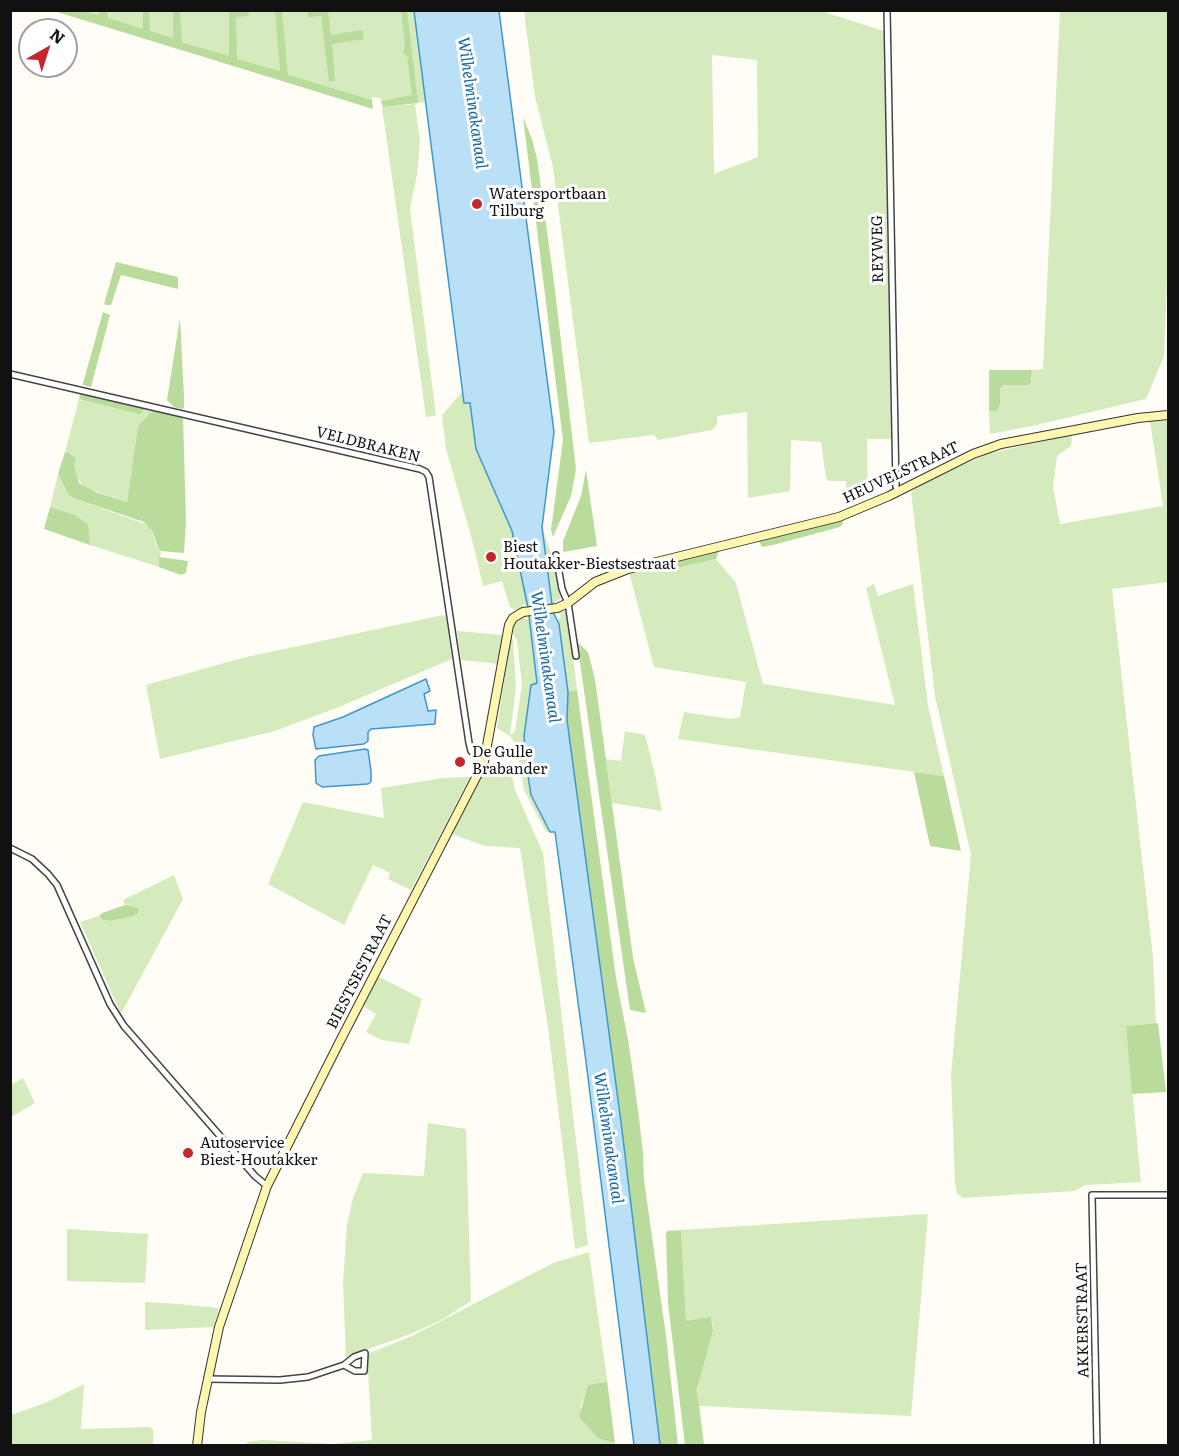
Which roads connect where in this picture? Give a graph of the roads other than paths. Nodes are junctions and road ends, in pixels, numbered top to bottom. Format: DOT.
graph roads {
  1 [pos="886,10"];
  2 [pos="10,374"];
  3 [pos="1168,415"];
  4 [pos="896,487"];
  5 [pos="556,555"];
  6 [pos="613,573"];
  7 [pos="568,603"];
  8 [pos="576,656"];
  9 [pos="484,762"];
  10 [pos="10,848"];
  11 [pos="267,1186"];
  12 [pos="1168,1195"];
  13 [pos="345,1365"];
  14 [pos="207,1379"];
  15 [pos="197,1446"];
  16 [pos="1097,1446"];
  1 -- 4 [label="street, REYWEG"];
  2 -- 9 [label="street, VELDBRAKEN"];
  3 -- 6 [label="street, HEUVELSTRAAT"];
  5 -- 7 [label="street"];
  6 -- 7 [label="street, BIESTSESTRAAT"];
  7 -- 8 [label="street"];
  7 -- 9 [label="street, BIESTSESTRAAT"];
  9 -- 11 [label="street, BIESTSESTRAAT"];
  10 -- 11 [label="street"];
  11 -- 14 [label="street, BIESTSESTRAAT"];
  12 -- 16 [label="street, AKKERSTRAAT"];
  13 -- 14 [label="street"];
  14 -- 15 [label="street, BIESTSESTRAAT"];
}
